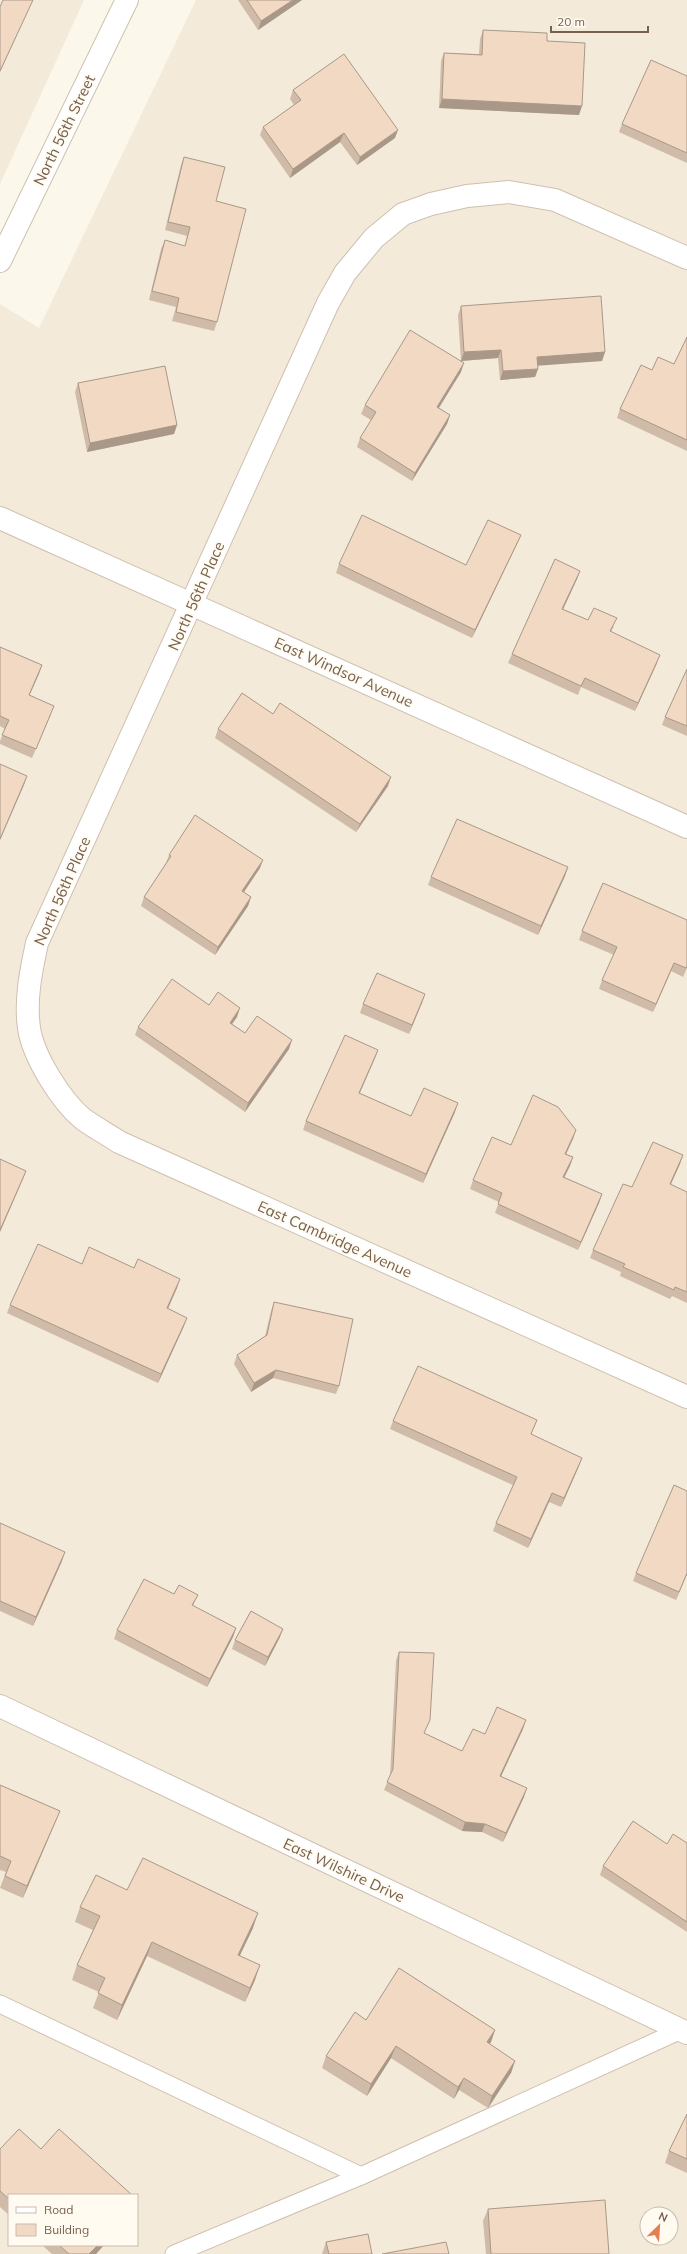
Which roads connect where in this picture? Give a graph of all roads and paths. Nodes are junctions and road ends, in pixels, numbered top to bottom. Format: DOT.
graph roads {
  1 [pos="127,0"];
  2 [pos="687,258"];
  3 [pos="0,261"];
  4 [pos="0,518"];
  5 [pos="193,604"];
  6 [pos="687,827"];
  7 [pos="29,1029"];
  8 [pos="687,1397"];
  9 [pos="0,1706"];
  10 [pos="0,2004"];
  11 [pos="684,2031"];
  12 [pos="361,2176"];
  13 [pos="174,2254"];
  1 -- 3 [label="street, North 56th Street"];
  2 -- 5 [label="street, North 56th Place"];
  4 -- 5 [label="street, East Windsor Avenue"];
  5 -- 6 [label="street, East Windsor Avenue"];
  5 -- 7 [label="street, North 56th Place"];
  7 -- 8 [label="street, East Cambridge Avenue"];
  9 -- 11 [label="street, East Wilshire Drive"];
  10 -- 12 [label="lane"];
  11 -- 12 [label="lane"];
  12 -- 13 [label="lane"];
}
